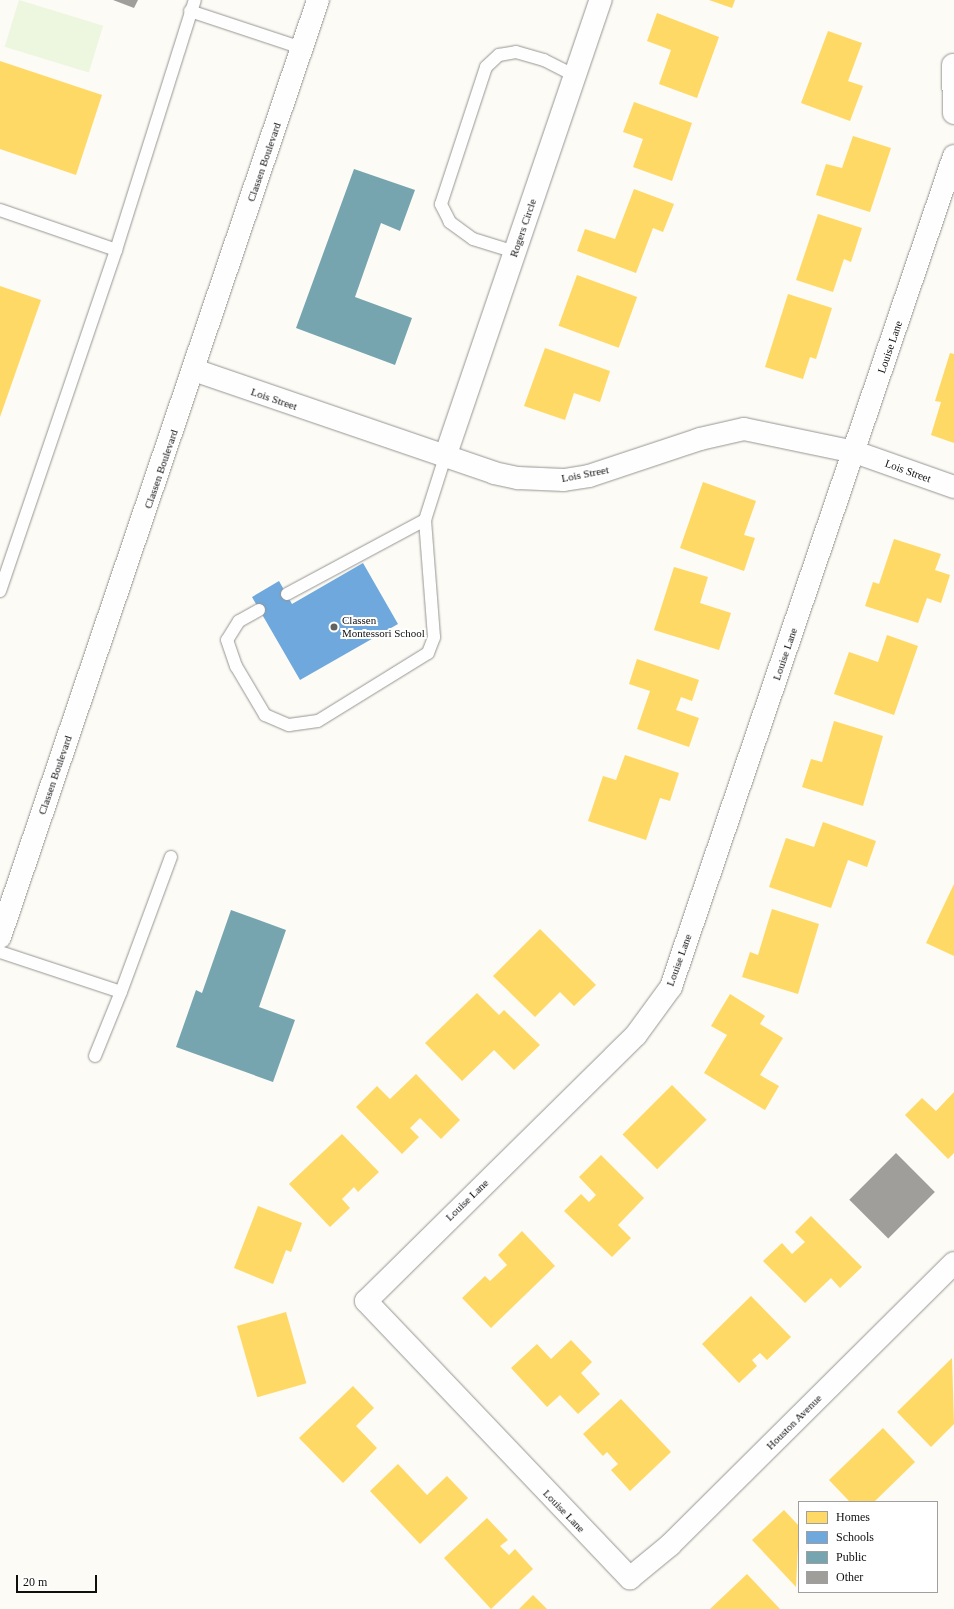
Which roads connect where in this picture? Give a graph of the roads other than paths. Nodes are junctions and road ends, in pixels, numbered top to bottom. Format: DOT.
graph roads {
  1 [pos="318,0"];
  2 [pos="601,0"];
  3 [pos="193,6"];
  4 [pos="302,48"];
  5 [pos="953,65"];
  6 [pos="575,76"];
  7 [pos="954,113"];
  8 [pos="954,156"];
  9 [pos="0,210"];
  10 [pos="116,250"];
  11 [pos="515,252"];
  12 [pos="194,370"];
  13 [pos="855,452"];
  14 [pos="445,456"];
  15 [pos="954,487"];
  16 [pos="425,520"];
  17 [pos="0,591"];
  18 [pos="287,594"];
  19 [pos="259,610"];
  20 [pos="171,857"];
  21 [pos="0,937"];
  22 [pos="0,952"];
  23 [pos="121,992"];
  24 [pos="95,1056"];
  25 [pos="954,1263"];
  26 [pos="630,1578"];
  1 -- 4 [label="street, Classen Boulevard"];
  2 -- 6 [label="street, Rogers Circle"];
  3 -- 4 [label="lane"];
  3 -- 10 [label="lane"];
  4 -- 12 [label="street, Classen Boulevard"];
  5 -- 7 [label="street"];
  6 -- 11 [label="street, Rogers Circle"];
  6 -- 11 [label="lane"];
  8 -- 13 [label="street, Louise Lane"];
  9 -- 10 [label="lane"];
  10 -- 17 [label="lane"];
  11 -- 14 [label="street, Rogers Circle"];
  12 -- 14 [label="street, Lois Street"];
  12 -- 21 [label="street, Classen Boulevard"];
  13 -- 14 [label="street, Lois Street"];
  13 -- 15 [label="street, Lois Street"];
  13 -- 26 [label="street, Louise Lane"];
  14 -- 16 [label="lane"];
  16 -- 18 [label="lane"];
  16 -- 19 [label="lane"];
  20 -- 23 [label="lane"];
  22 -- 23 [label="lane"];
  23 -- 24 [label="lane"];
  25 -- 26 [label="street, Houston Avenue"];
}
